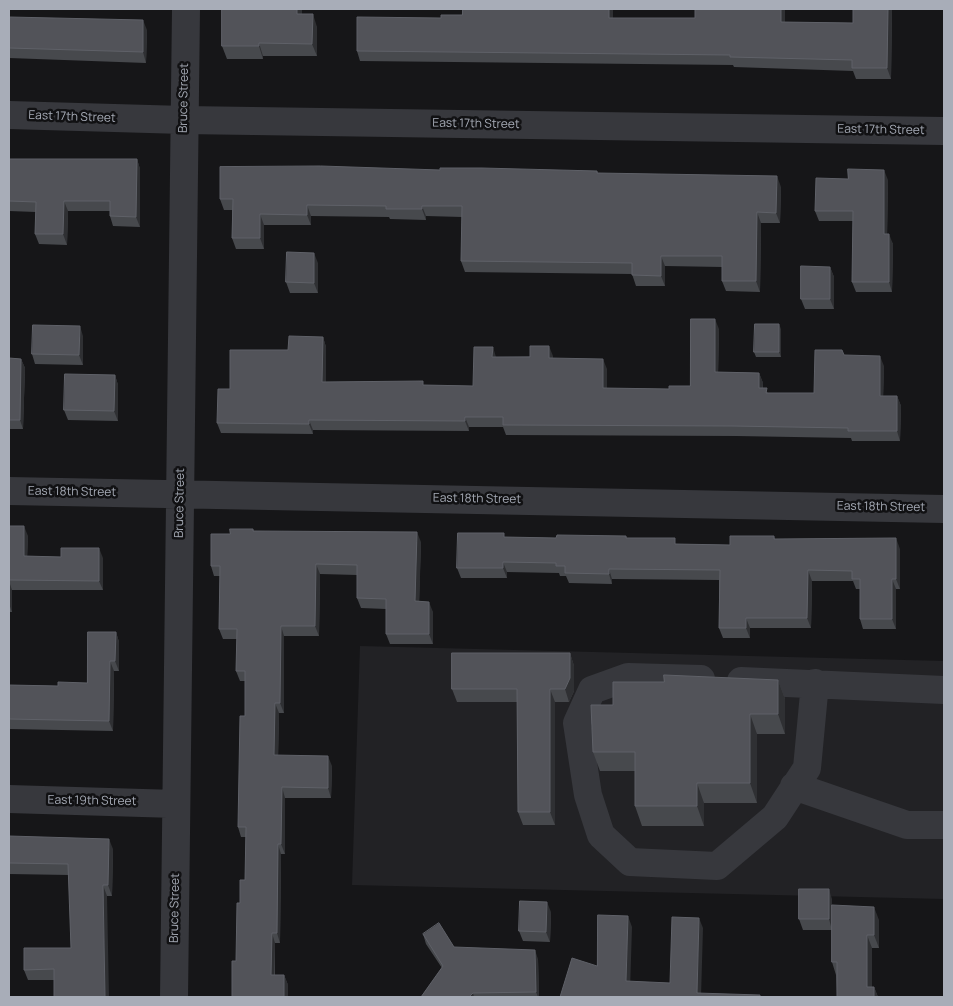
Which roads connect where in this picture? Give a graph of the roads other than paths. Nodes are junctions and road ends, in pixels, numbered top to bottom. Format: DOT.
graph roads {
  1 [pos="186,9"];
  2 [pos="9,115"];
  3 [pos="184,120"];
  4 [pos="944,131"];
  5 [pos="9,490"];
  6 [pos="180,494"];
  7 [pos="944,509"];
  8 [pos="815,683"];
  9 [pos="944,690"];
  10 [pos="794,786"];
  11 [pos="9,799"];
  12 [pos="176,804"];
  13 [pos="944,825"];
  14 [pos="174,997"];
  1 -- 3 [label="street, Bruce Street"];
  2 -- 3 [label="street, East 17th Street"];
  3 -- 4 [label="street, East 17th Street"];
  3 -- 6 [label="street, Bruce Street"];
  5 -- 6 [label="street, East 18th Street"];
  6 -- 7 [label="street, East 18th Street"];
  6 -- 12 [label="street, Bruce Street"];
  8 -- 9 [label="street"];
  8 -- 10 [label="street"];
  8 -- 10 [label="street"];
  10 -- 13 [label="street"];
  11 -- 12 [label="street, East 19th Street"];
  12 -- 14 [label="street, Bruce Street"];
}
